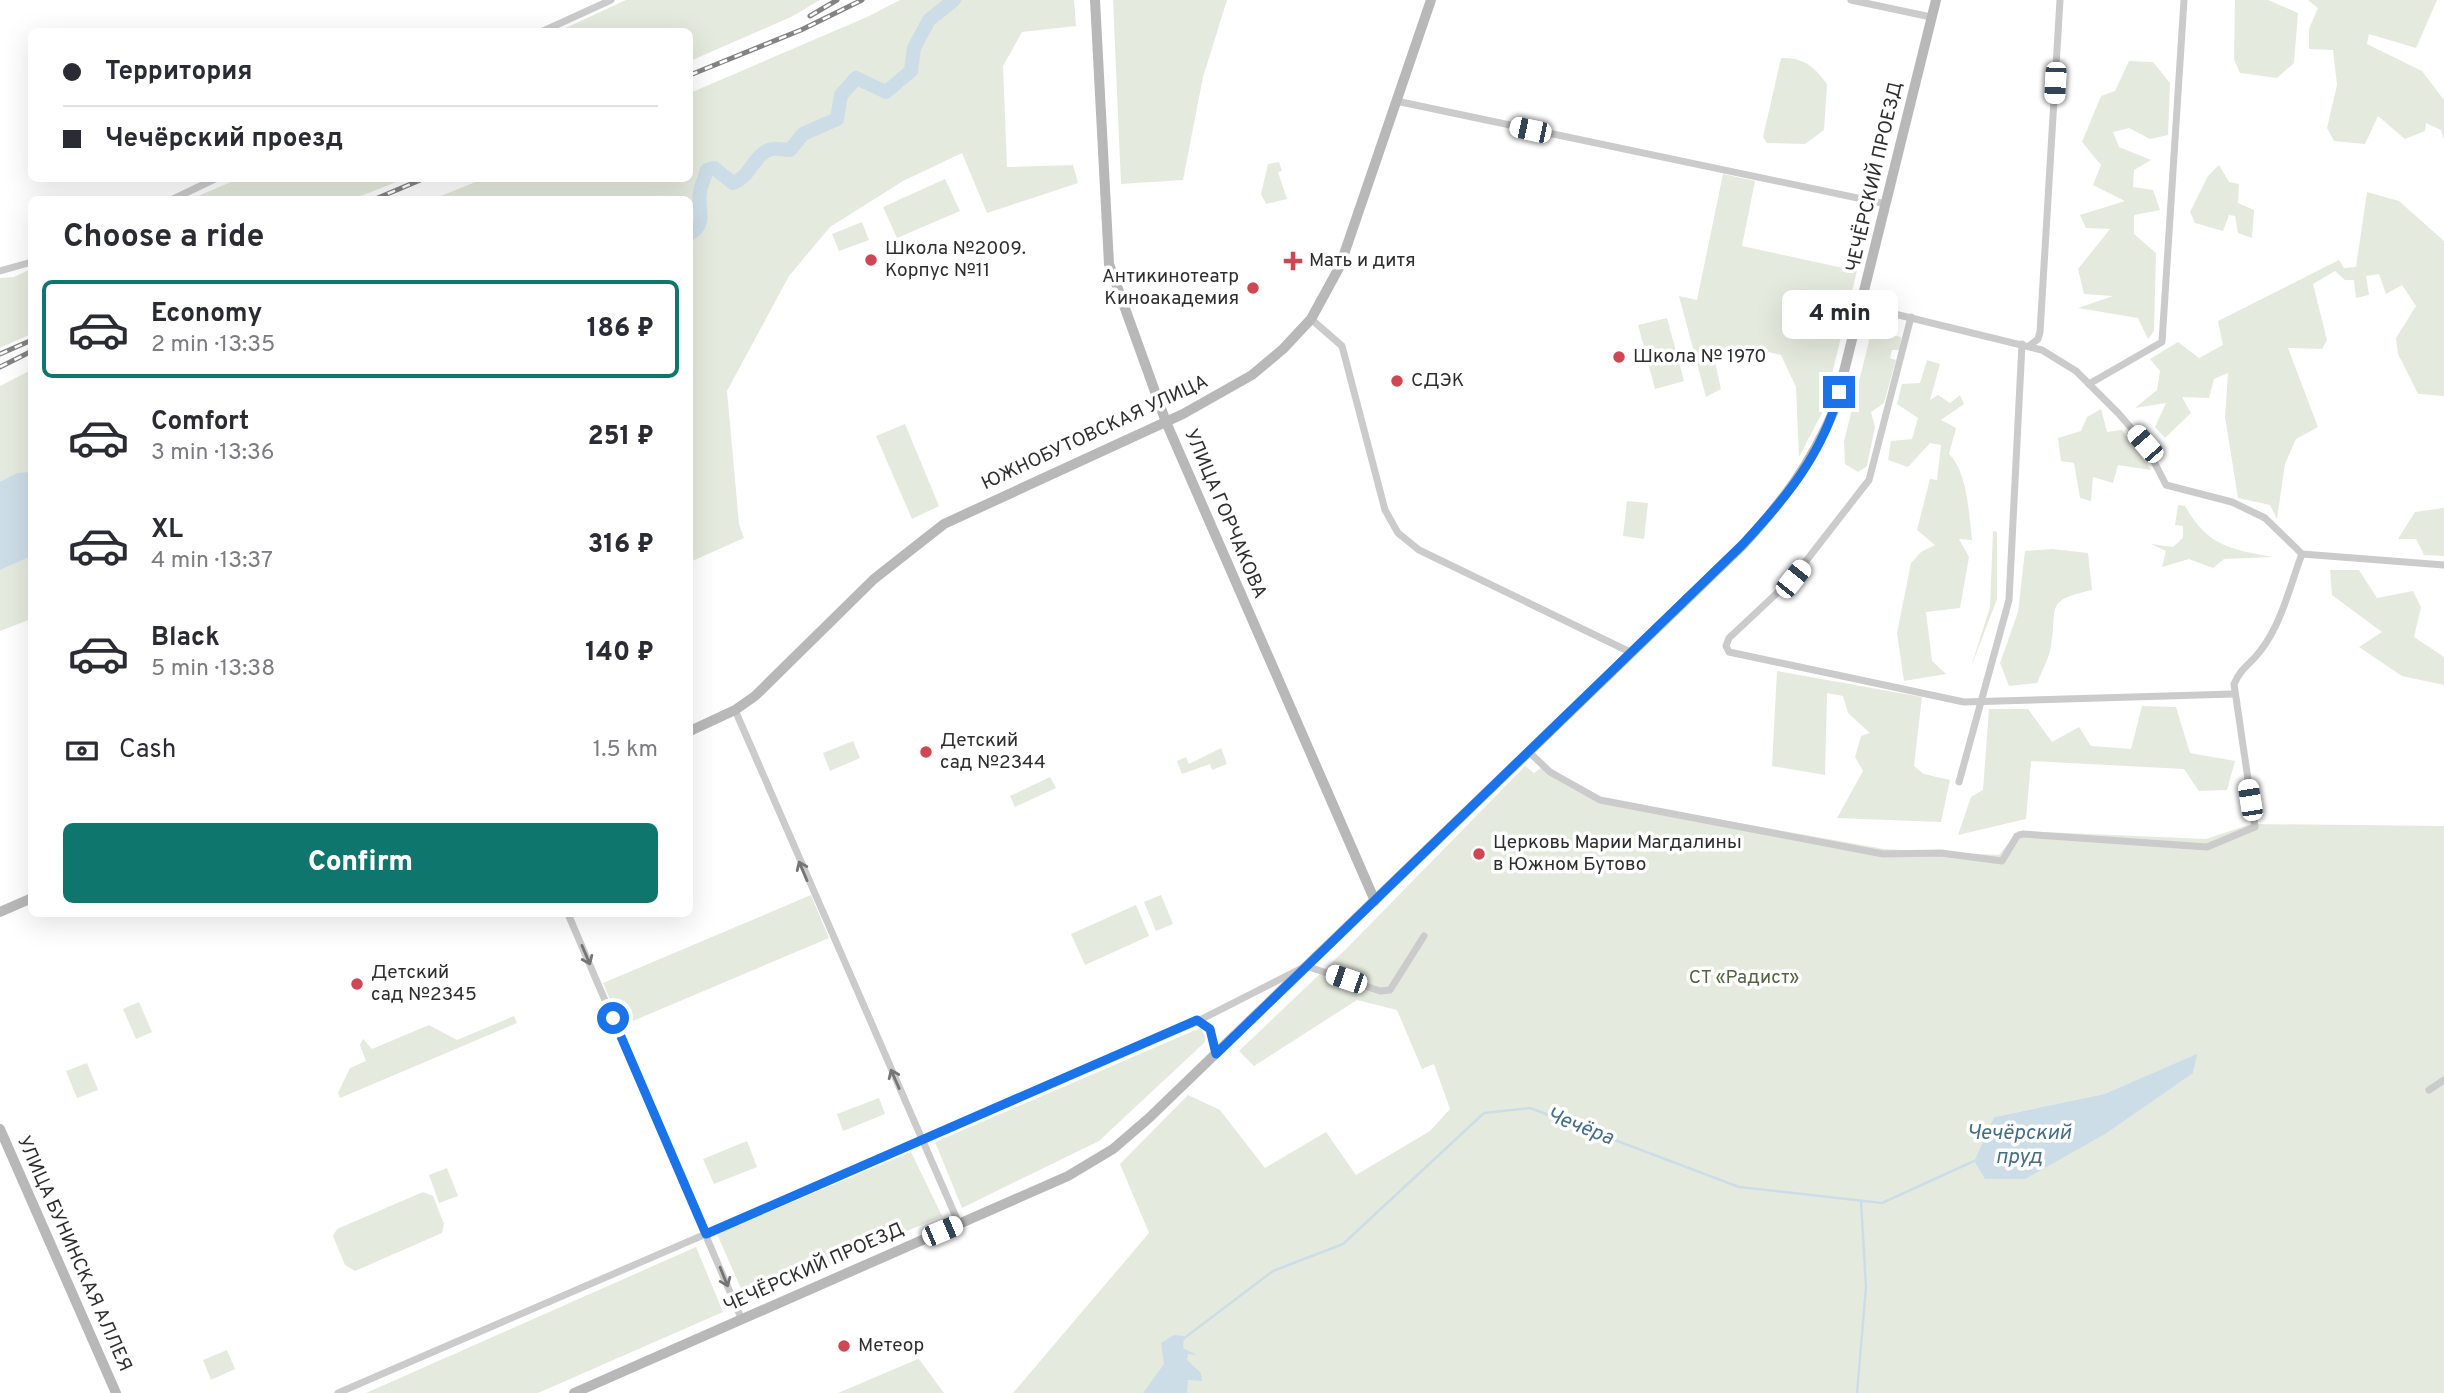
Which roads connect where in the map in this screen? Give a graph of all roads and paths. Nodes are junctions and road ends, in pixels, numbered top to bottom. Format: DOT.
graph roads {
  1 [pos="611,0"];
  2 [pos="1095,0"];
  3 [pos="1431,0"];
  4 [pos="1851,0"];
  5 [pos="1936,0"];
  6 [pos="2060,0"];
  7 [pos="2184,0"];
  8 [pos="1931,17"];
  9 [pos="550,28"];
  10 [pos="1396,101"];
  11 [pos="209,182"];
  12 [pos="179,196"];
  13 [pos="1886,204"];
  14 [pos="28,263"];
  15 [pos="0,271"];
  16 [pos="1863,306"];
  17 [pos="1911,317"];
  18 [pos="1311,319"];
  19 [pos="2025,345"];
  20 [pos="2089,384"];
  21 [pos="1166,422"];
  22 [pos="2302,554"];
  23 [pos="2444,565"];
  24 [pos="1630,652"];
  25 [pos="2233,694"];
  26 [pos="1980,703"];
  27 [pos="734,710"];
  28 [pos="693,730"];
  29 [pos="1529,752"];
  30 [pos="1959,782"];
  31 [pos="28,900"];
  32 [pos="1375,901"];
  33 [pos="0,912"];
  34 [pos="569,917"];
  35 [pos="1424,936"];
  36 [pos="1306,966"];
  37 [pos="1197,1020"];
  38 [pos="1216,1054"];
  39 [pos="2444,1080"];
  40 [pos="2429,1090"];
  41 [pos="0,1129"];
  42 [pos="922,1142"];
  43 [pos="959,1224"];
  44 [pos="706,1234"];
  45 [pos="742,1320"];
  46 [pos="116,1393"];
  47 [pos="338,1393"];
  48 [pos="574,1393"];
  1 -- 9 [label="street"];
  2 -- 21 [label="street, УЛИЦА ГОРЧАКОВА"];
  3 -- 10 [label="street, ЮЖНОБУТОВСКАЯ УЛИЦА"];
  4 -- 8 [label="street"];
  5 -- 8 [label="street, ЧЕЧЁРСКИЙ ПРОЕЗД"];
  6 -- 19 [label="street"];
  7 -- 20 [label="street"];
  8 -- 13 [label="street, ЧЕЧЁРСКИЙ ПРОЕЗД"];
  10 -- 13 [label="street"];
  10 -- 18 [label="street, ЮЖНОБУТОВСКАЯ УЛИЦА"];
  11 -- 12 [label="street"];
  13 -- 16 [label="street, ЧЕЧЁРСКИЙ ПРОЕЗД"];
  14 -- 15 [label="street"];
  16 -- 17 [label="street"];
  16 -- 24 [label="street, ЧЕЧЁРСКИЙ ПРОЕЗД"];
  17 -- 19 [label="street"];
  17 -- 26 [label="street"];
  18 -- 21 [label="street, ЮЖНОБУТОВСКАЯ УЛИЦА"];
  18 -- 24 [label="street"];
  19 -- 20 [label="street"];
  19 -- 26 [label="street"];
  20 -- 22 [label="street"];
  21 -- 27 [label="street, ЮЖНОБУТОВСКАЯ УЛИЦА"];
  21 -- 32 [label="street, УЛИЦА ГОРЧАКОВА"];
  22 -- 23 [label="street"];
  22 -- 25 [label="street"];
  24 -- 29 [label="street, ЧЕЧЁРСКИЙ ПРОЕЗД"];
  25 -- 26 [label="street"];
  25 -- 29 [label="street"];
  26 -- 30 [label="street"];
  27 -- 28 [label="street, ЮЖНОБУТОВСКАЯ УЛИЦА"];
  42 -- 27 [label="street, one-way"];
  29 -- 32 [label="street, ЧЕЧЁРСКИЙ ПРОЕЗД"];
  31 -- 33 [label="street"];
  32 -- 36 [label="street, ЧЕЧЁРСКИЙ ПРОЕЗД"];
  34 -- 44 [label="street, one-way"];
  35 -- 36 [label="street"];
  36 -- 37 [label="street"];
  36 -- 38 [label="street, ЧЕЧЁРСКИЙ ПРОЕЗД"];
  37 -- 38 [label="street"];
  37 -- 42 [label="street"];
  38 -- 43 [label="street, ЧЕЧЁРСКИЙ ПРОЕЗД"];
  39 -- 40 [label="street"];
  41 -- 46 [label="street, УЛИЦА БУНИНСКАЯ АЛЛЕЯ"];
  42 -- 43 [label="street"];
  42 -- 44 [label="street"];
  43 -- 45 [label="street, ЧЕЧЁРСКИЙ ПРОЕЗД"];
  44 -- 45 [label="street, one-way"];
  44 -- 47 [label="street"];
  45 -- 48 [label="street, ЧЕЧЁРСКИЙ ПРОЕЗД"];
}
